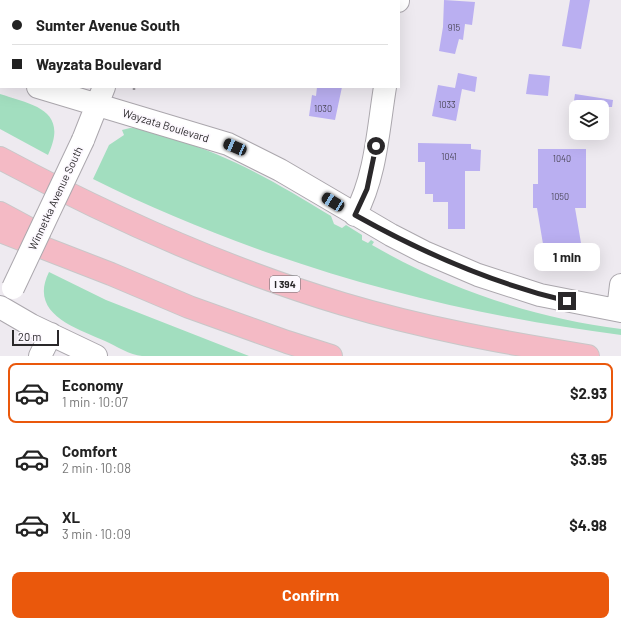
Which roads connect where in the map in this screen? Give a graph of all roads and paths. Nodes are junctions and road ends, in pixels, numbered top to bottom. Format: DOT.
graph roads {
  1 [pos="45,88"];
  2 [pos="385,88"];
  3 [pos="100,96"];
  4 [pos="0,158"];
  5 [pos="0,213"];
  6 [pos="355,215"];
  7 [pos="0,231"];
  8 [pos="111,274"];
  9 [pos="621,285"];
  10 [pos="2,308"];
  11 [pos="619,311"];
  12 [pos="51,334"];
  13 [pos="40,356"];
  14 [pos="96,356"];
  15 [pos="331,356"];
  16 [pos="588,356"];
  1 -- 3 [label="street, Wayzata Boulevard"];
  2 -- 6 [label="street"];
  3 -- 6 [label="street, Wayzata Boulevard"];
  3 -- 10 [label="street, Winnetka Avenue South, bridge"];
  4 -- 16 [label="highway, I 394"];
  5 -- 8 [label="highway"];
  6 -- 11 [label="street, Wayzata Boulevard"];
  7 -- 8 [label="highway"];
  8 -- 15 [label="highway"];
  9 -- 11 [label="street"];
  10 -- 12 [label="street"];
  12 -- 13 [label="street"];
  12 -- 14 [label="street"];
}
